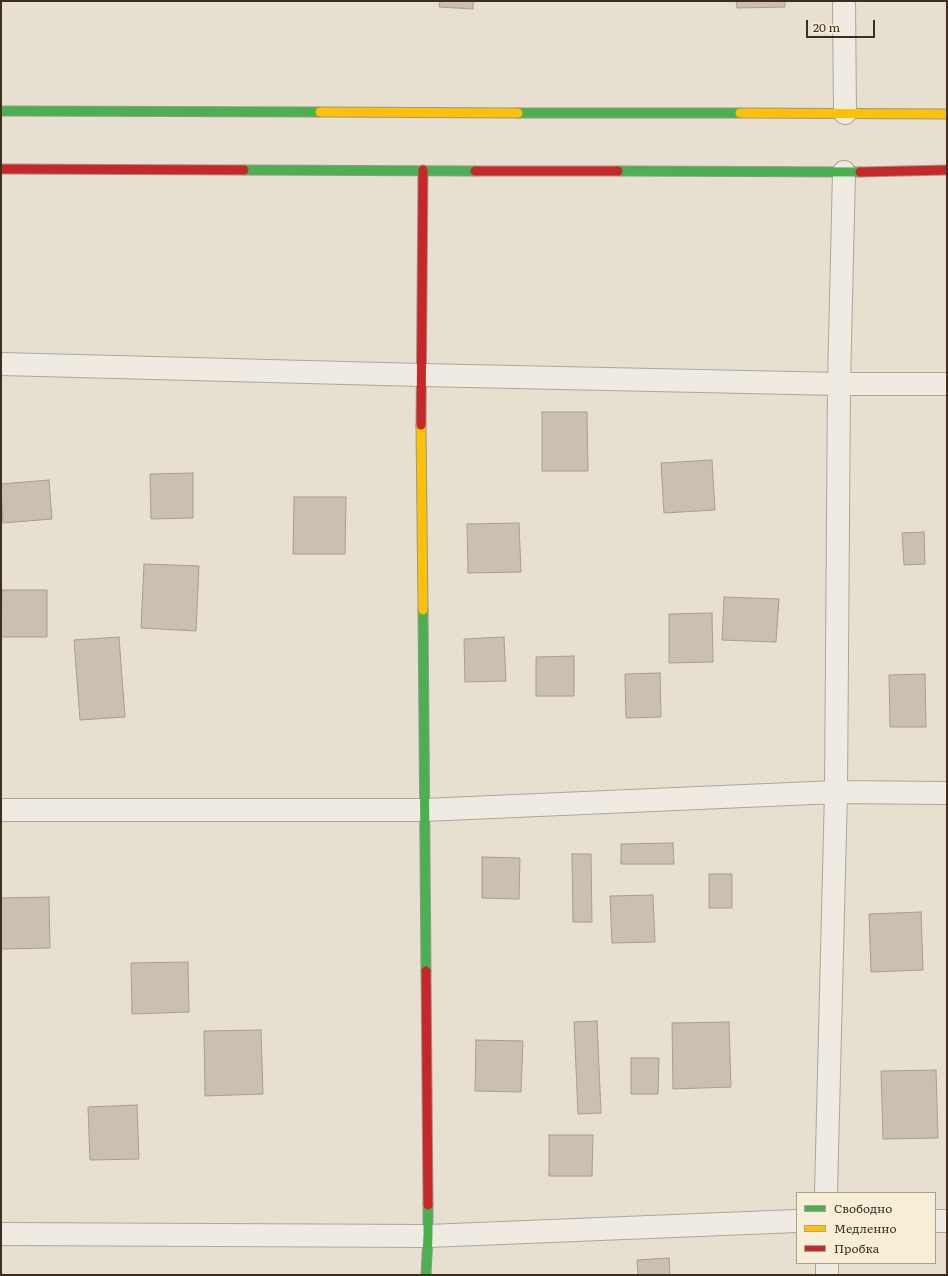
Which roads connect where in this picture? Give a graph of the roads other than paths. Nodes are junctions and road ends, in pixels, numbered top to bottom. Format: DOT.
graph roads {
  1 [pos="844,1"];
  2 [pos="1,111"];
  3 [pos="845,113"];
  4 [pos="947,114"];
  5 [pos="1,169"];
  6 [pos="423,170"];
  7 [pos="947,170"];
  8 [pos="844,172"];
  9 [pos="1,364"];
  10 [pos="421,375"];
  11 [pos="839,384"];
  12 [pos="947,384"];
  13 [pos="836,792"];
  14 [pos="947,792"];
  15 [pos="1,810"];
  16 [pos="424,810"];
  17 [pos="826,1192"];
  18 [pos="796,1221"];
  19 [pos="936,1221"];
  20 [pos="947,1221"];
  21 [pos="1,1234"];
  22 [pos="428,1236"];
  23 [pos="827,1264"];
  24 [pos="426,1275"];
  25 [pos="827,1275"];
  1 -- 3 [label="street"];
  2 -- 3 [label="main road"];
  3 -- 4 [label="main road"];
  5 -- 6 [label="main road"];
  6 -- 8 [label="main road"];
  6 -- 10 [label="main road"];
  7 -- 8 [label="main road"];
  8 -- 11 [label="street"];
  9 -- 10 [label="street"];
  10 -- 11 [label="street"];
  10 -- 16 [label="main road"];
  11 -- 12 [label="street"];
  11 -- 13 [label="street"];
  13 -- 14 [label="street"];
  13 -- 16 [label="street"];
  13 -- 17 [label="street"];
  15 -- 16 [label="street"];
  16 -- 22 [label="main road"];
  18 -- 22 [label="street"];
  19 -- 20 [label="street"];
  21 -- 22 [label="street"];
  22 -- 24 [label="main road"];
  23 -- 25 [label="street"];
}
